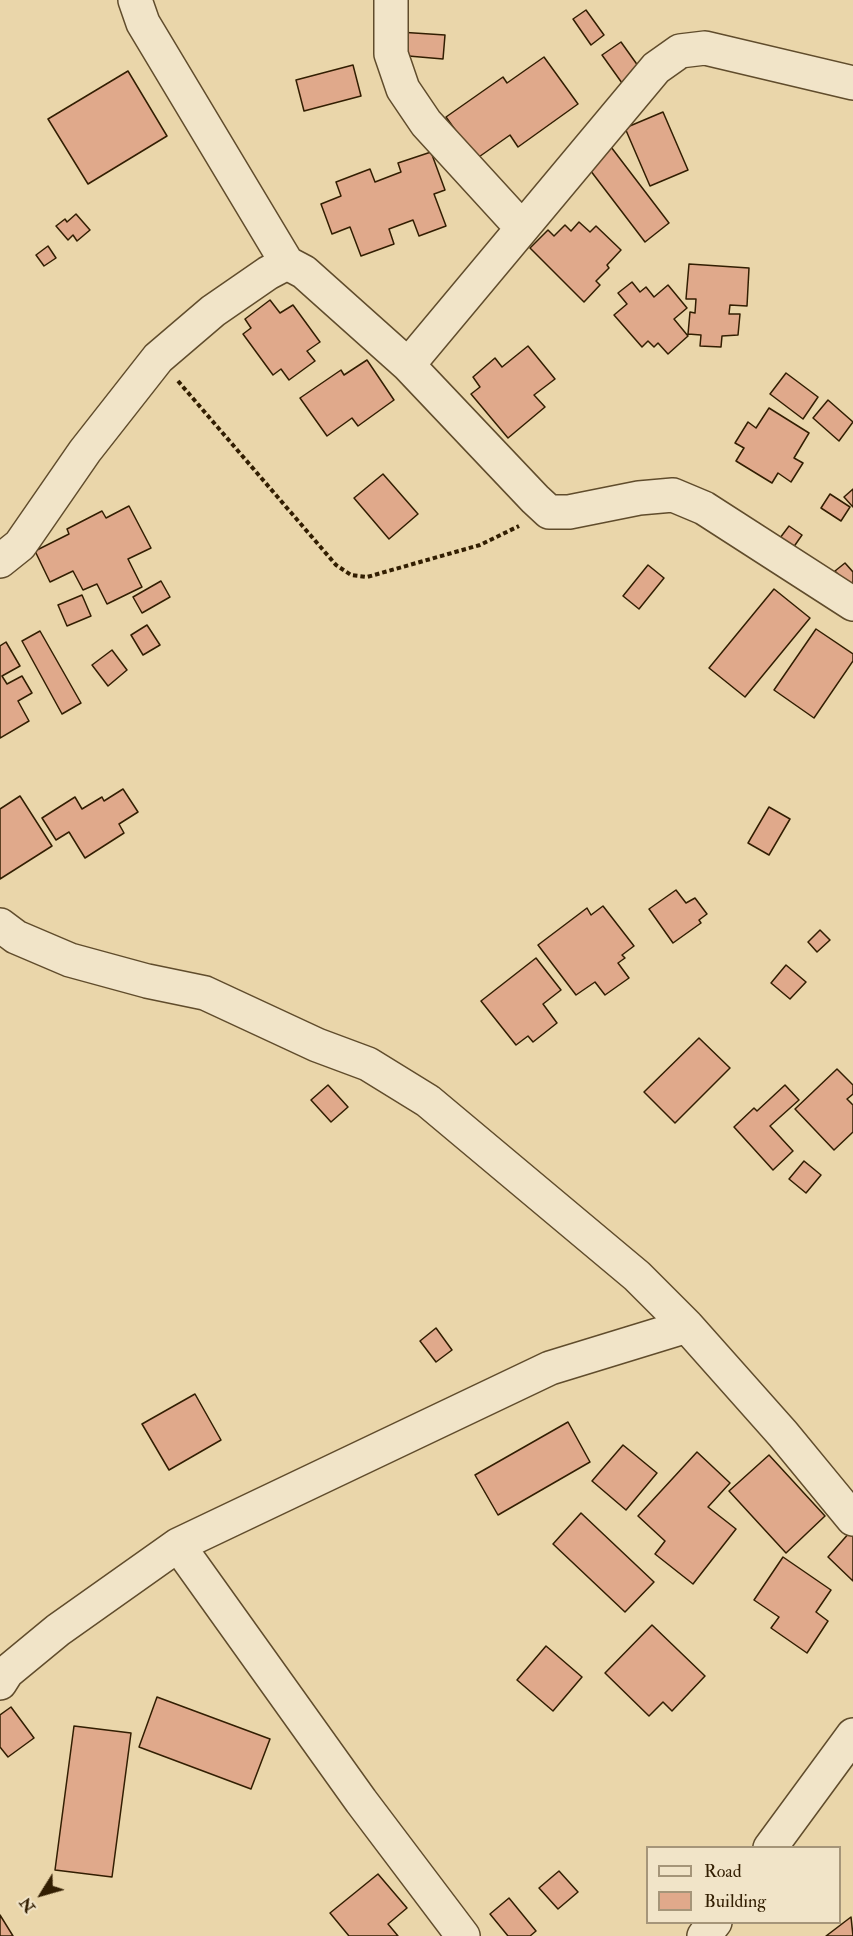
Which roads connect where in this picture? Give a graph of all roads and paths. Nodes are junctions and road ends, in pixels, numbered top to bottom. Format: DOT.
graph roads {
  1 [pos="135,0"];
  2 [pos="391,0"];
  3 [pos="853,83"];
  4 [pos="522,228"];
  5 [pos="286,263"];
  6 [pos="158,358"];
  7 [pos="408,365"];
  8 [pos="549,512"];
  9 [pos="0,561"];
  10 [pos="853,604"];
  11 [pos="0,925"];
  12 [pos="687,1326"];
  13 [pos="853,1519"];
  14 [pos="178,1545"];
  15 [pos="2,1675"];
  16 [pos="853,1735"];
  17 [pos="771,1846"];
  18 [pos="463,1936"];
  1 -- 5 [label="street"];
  2 -- 4 [label="street"];
  3 -- 4 [label="street"];
  4 -- 7 [label="street"];
  5 -- 6 [label="street"];
  5 -- 7 [label="street"];
  6 -- 8 [label="path"];
  6 -- 9 [label="street"];
  7 -- 8 [label="street"];
  8 -- 10 [label="street"];
  11 -- 12 [label="street"];
  12 -- 13 [label="street"];
  12 -- 14 [label="street"];
  14 -- 15 [label="street"];
  14 -- 18 [label="street"];
  16 -- 17 [label="street"];
}
